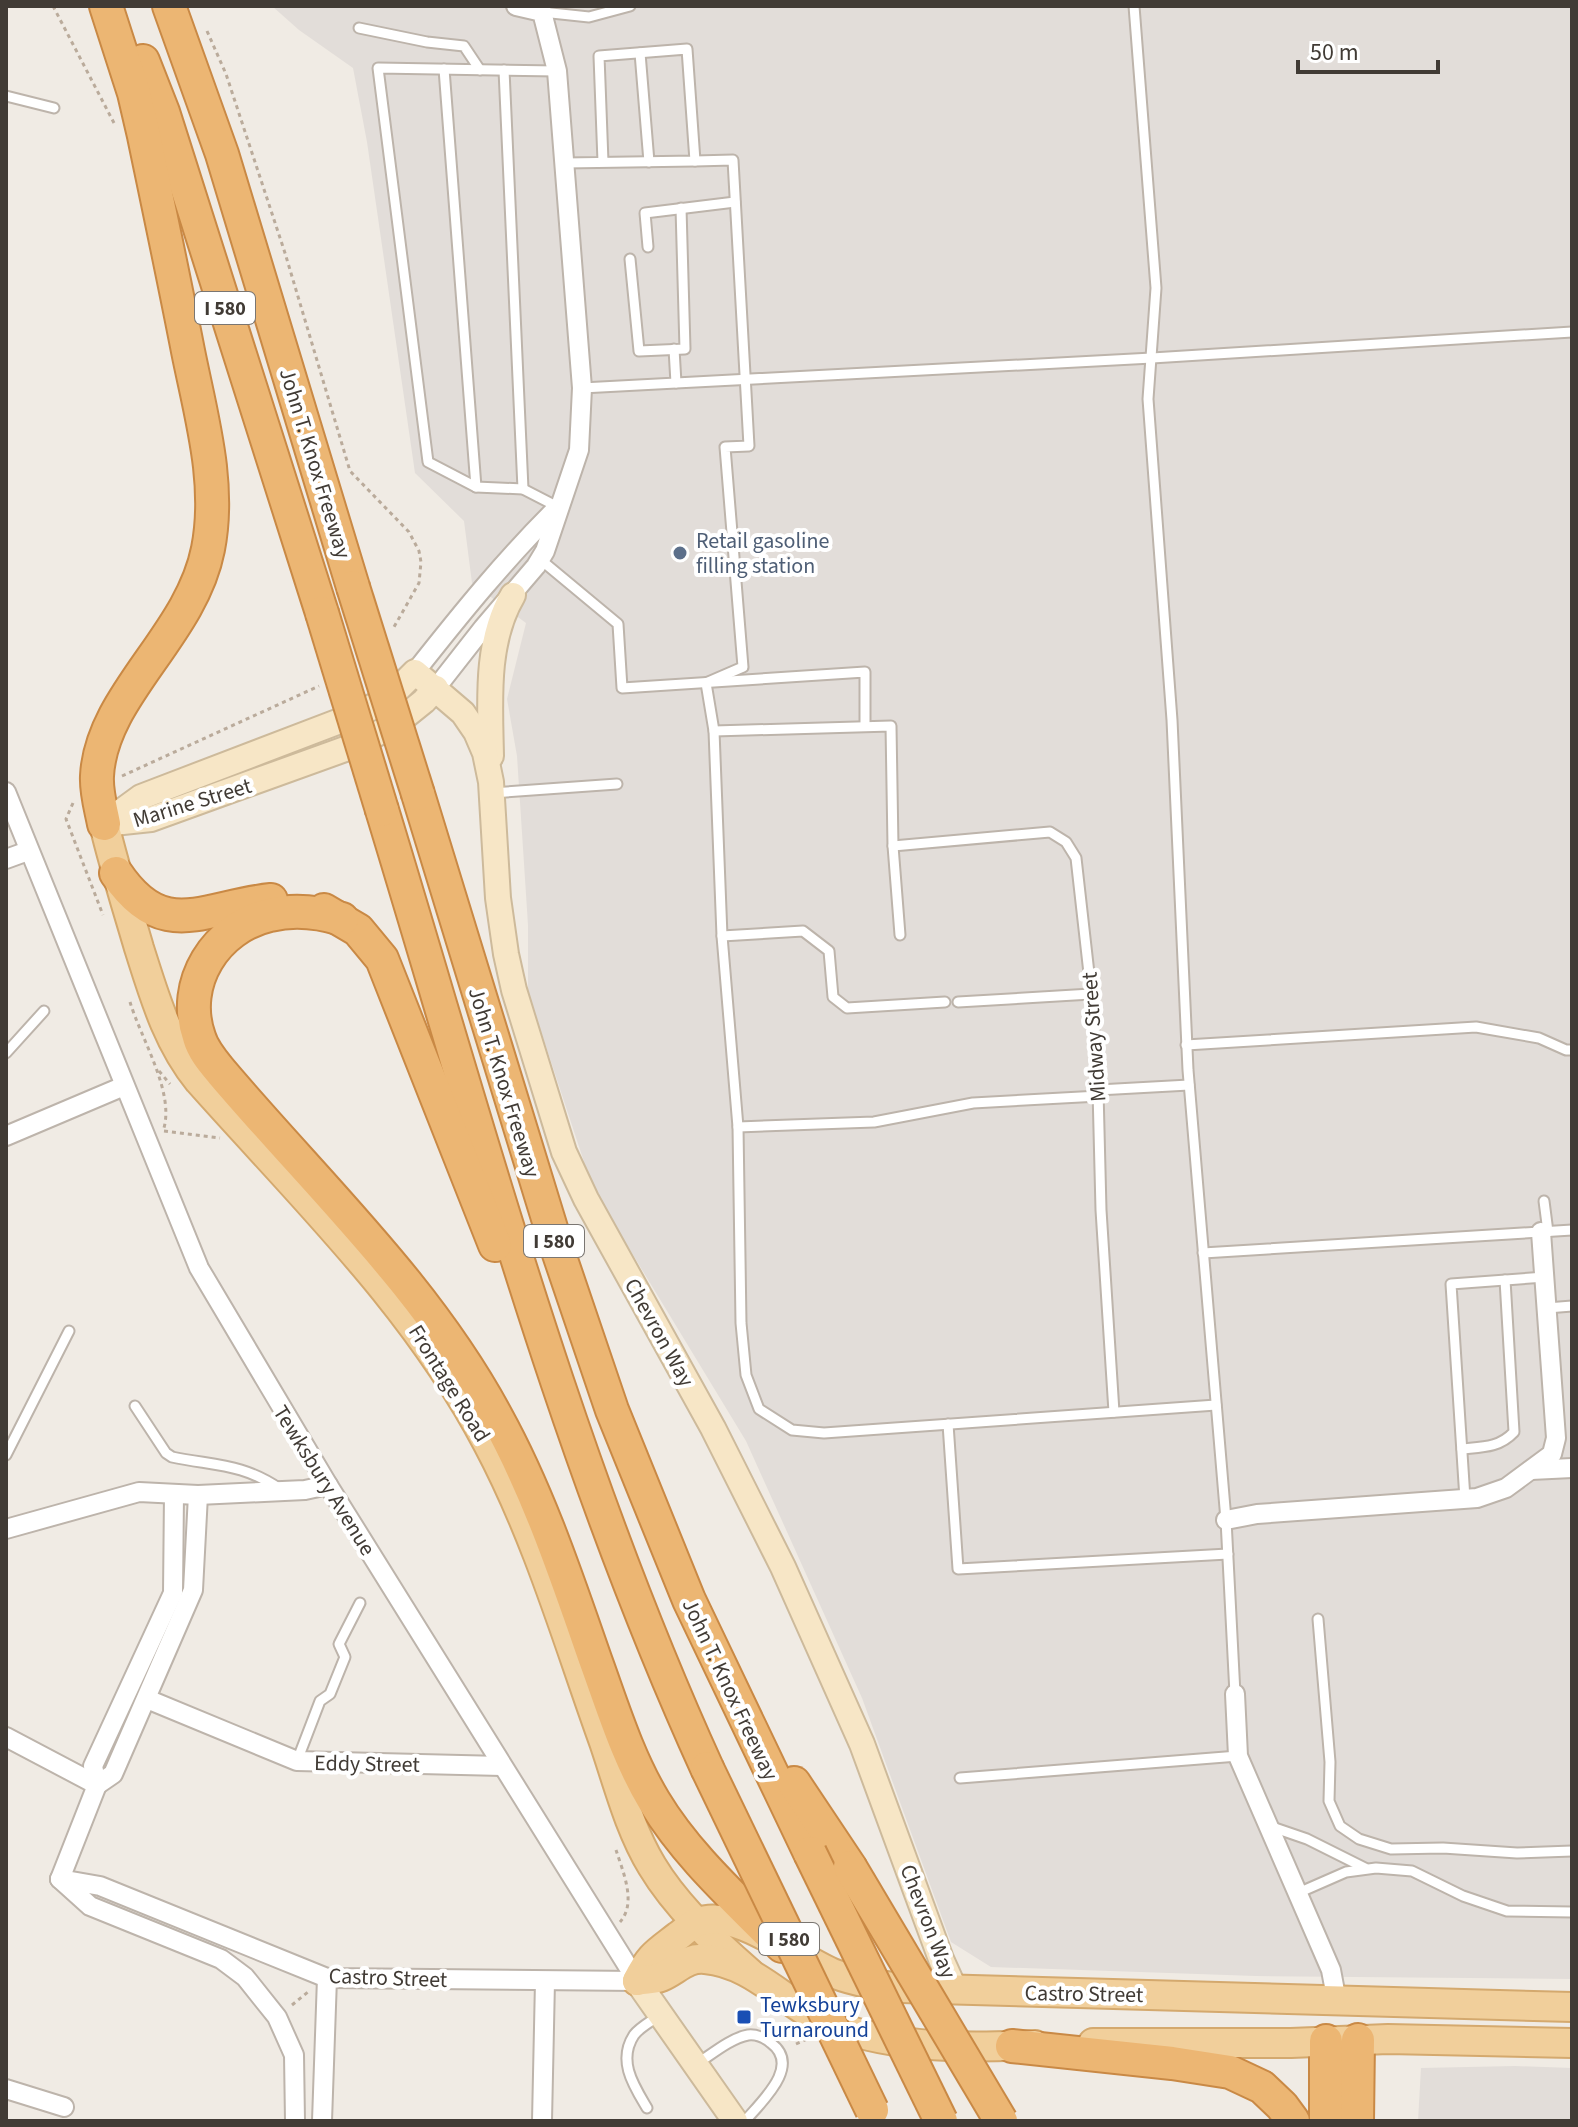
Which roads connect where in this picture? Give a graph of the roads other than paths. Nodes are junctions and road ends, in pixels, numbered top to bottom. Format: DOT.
graph roads {
  1 [pos="106,6"];
  2 [pos="121,6"];
  3 [pos="169,6"];
  4 [pos="516,6"];
  5 [pos="630,6"];
  6 [pos="1134,6"];
  7 [pos="554,11"];
  8 [pos="359,28"];
  9 [pos="640,53"];
  10 [pos="444,69"];
  11 [pos="480,70"];
  12 [pos="504,70"];
  13 [pos="557,71"];
  14 [pos="6,96"];
  15 [pos="54,108"];
  16 [pos="695,161"];
  17 [pos="603,162"];
  18 [pos="649,162"];
  19 [pos="565,163"];
  20 [pos="735,202"];
  21 [pos="681,208"];
  22 [pos="648,247"];
  23 [pos="630,259"];
  24 [pos="1572,332"];
  25 [pos="674,349"];
  26 [pos="1152,358"];
  27 [pos="745,381"];
  28 [pos="676,383"];
  29 [pos="582,388"];
  30 [pos="476,487"];
  31 [pos="523,489"];
  32 [pos="558,507"];
  33 [pos="538,563"];
  34 [pos="513,595"];
  35 [pos="415,672"];
  36 [pos="706,683"];
  37 [pos="436,688"];
  38 [pos="865,725"];
  39 [pos="714,731"];
  40 [pos="617,784"];
  41 [pos="492,787"];
  42 [pos="6,792"];
  43 [pos="104,824"];
  44 [pos="893,846"];
  45 [pos="28,851"];
  46 [pos="6,859"];
  47 [pos="116,873"];
  48 [pos="342,919"];
  49 [pos="900,935"];
  50 [pos="722,936"];
  51 [pos="1091,994"];
  52 [pos="945,1002"];
  53 [pos="958,1002"];
  54 [pos="44,1011"];
  55 [pos="1186,1045"];
  56 [pos="1572,1050"];
  57 [pos="6,1053"];
  58 [pos="1189,1085"];
  59 [pos="124,1086"];
  60 [pos="1098,1093"];
  61 [pos="738,1127"];
  62 [pos="6,1136"];
  63 [pos="1544,1201"];
  64 [pos="1572,1230"];
  65 [pos="1545,1232"];
  66 [pos="1203,1253"];
  67 [pos="1545,1277"];
  68 [pos="1505,1280"];
  69 [pos="1572,1306"];
  70 [pos="1547,1308"];
  71 [pos="69,1331"];
  72 [pos="1216,1405"];
  73 [pos="135,1406"];
  74 [pos="1114,1412"];
  75 [pos="948,1424"];
  76 [pos="1462,1449"];
  77 [pos="6,1455"];
  78 [pos="1572,1468"];
  79 [pos="1529,1470"];
  80 [pos="328,1485"];
  81 [pos="283,1491"];
  82 [pos="174,1494"];
  83 [pos="198,1495"];
  84 [pos="1465,1499"];
  85 [pos="603,1514"];
  86 [pos="1226,1520"];
  87 [pos="6,1529"];
  88 [pos="1228,1554"];
  89 [pos="360,1603"];
  90 [pos="1318,1619"];
  91 [pos="724,1675"];
  92 [pos="1235,1694"];
  93 [pos="147,1699"];
  94 [pos="6,1737"];
  95 [pos="1238,1756"];
  96 [pos="297,1761"];
  97 [pos="502,1766"];
  98 [pos="960,1778"];
  99 [pos="97,1785"];
  100 [pos="1268,1825"];
  101 [pos="1572,1851"];
  102 [pos="1365,1868"];
  103 [pos="60,1879"];
  104 [pos="1298,1893"];
  105 [pos="1572,1912"];
  106 [pos="697,1922"];
  107 [pos="782,1946"];
  108 [pos="750,1973"];
  109 [pos="327,1978"];
  110 [pos="545,1981"];
  111 [pos="637,1981"];
  112 [pos="955,1990"];
  113 [pos="1337,2002"];
  114 [pos="1572,2007"];
  115 [pos="660,2015"];
  116 [pos="1358,2040"];
  117 [pos="1326,2041"];
  118 [pos="1572,2043"];
  119 [pos="1012,2046"];
  120 [pos="695,2065"];
  121 [pos="6,2089"];
  122 [pos="64,2107"];
  123 [pos="647,2108"];
  124 [pos="875,2115"];
  125 [pos="545,2117"];
  126 [pos="295,2121"];
  127 [pos="322,2121"];
  128 [pos="735,2121"];
  129 [pos="745,2121"];
  130 [pos="941,2121"];
  131 [pos="1001,2121"];
  132 [pos="1293,2121"];
  133 [pos="1326,2121"];
  134 [pos="1357,2121"];
  1 -- 43 [label="highway"];
  2 -- 85 [label="highway, John T. Knox Freeway / I 580, bridge"];
  3 -- 91 [label="highway, John T. Knox Freeway / I 580, bridge"];
  4 -- 7 [label="street"];
  5 -- 7 [label="lane"];
  6 -- 26 [label="lane"];
  7 -- 13 [label="street, Marine Street"];
  8 -- 11 [label="lane"];
  9 -- 16 [label="lane"];
  9 -- 17 [label="lane"];
  9 -- 18 [label="lane"];
  10 -- 11 [label="lane"];
  10 -- 30 [label="lane"];
  10 -- 30 [label="lane"];
  11 -- 12 [label="lane"];
  12 -- 13 [label="lane"];
  12 -- 31 [label="lane"];
  13 -- 19 [label="street, Marine Street"];
  14 -- 15 [label="lane"];
  16 -- 18 [label="lane"];
  16 -- 20 [label="lane"];
  17 -- 18 [label="lane"];
  17 -- 19 [label="lane"];
  19 -- 29 [label="street, Marine Street"];
  20 -- 21 [label="lane"];
  20 -- 27 [label="lane"];
  21 -- 22 [label="lane"];
  21 -- 25 [label="lane"];
  23 -- 25 [label="lane"];
  24 -- 26 [label="lane"];
  25 -- 28 [label="lane"];
  26 -- 27 [label="lane"];
  26 -- 55 [label="lane"];
  27 -- 28 [label="lane"];
  27 -- 36 [label="lane"];
  28 -- 29 [label="lane"];
  29 -- 32 [label="street, Marine Street"];
  30 -- 31 [label="lane"];
  31 -- 32 [label="lane"];
  32 -- 33 [label="street, Marine Street"];
  32 -- 35 [label="street, Marine Street"];
  33 -- 34 [label="street, Marine Street"];
  33 -- 36 [label="lane"];
  34 -- 37 [label="street, Marine Street"];
  34 -- 41 [label="street"];
  35 -- 37 [label="street, Chevron Way"];
  35 -- 43 [label="street, Marine Street"];
  36 -- 38 [label="lane"];
  36 -- 39 [label="lane"];
  37 -- 41 [label="street, Chevron Way"];
  37 -- 43 [label="street, Marine Street"];
  38 -- 39 [label="lane"];
  38 -- 44 [label="lane"];
  39 -- 50 [label="lane"];
  40 -- 41 [label="lane"];
  41 -- 112 [label="street, Chevron Way"];
  42 -- 45 [label="street, Tewksbury Avenue"];
  43 -- 47 [label="main road, Frontage Road"];
  44 -- 49 [label="lane"];
  44 -- 51 [label="lane, Midway Street"];
  45 -- 46 [label="street"];
  45 -- 59 [label="street, Tewksbury Avenue"];
  47 -- 48 [label="highway"];
  47 -- 106 [label="main road, Frontage Road"];
  48 -- 85 [label="highway"];
  48 -- 107 [label="highway"];
  50 -- 52 [label="lane"];
  50 -- 61 [label="lane"];
  51 -- 53 [label="lane"];
  51 -- 60 [label="lane, Midway Street"];
  54 -- 57 [label="lane"];
  55 -- 56 [label="lane"];
  55 -- 58 [label="lane"];
  58 -- 60 [label="lane"];
  58 -- 66 [label="lane"];
  59 -- 62 [label="street"];
  59 -- 80 [label="street, Tewksbury Avenue"];
  60 -- 61 [label="lane"];
  60 -- 74 [label="lane, Midway Street"];
  61 -- 75 [label="lane"];
  63 -- 65 [label="lane"];
  64 -- 65 [label="lane"];
  65 -- 66 [label="lane"];
  65 -- 67 [label="street"];
  66 -- 72 [label="lane"];
  67 -- 68 [label="lane"];
  67 -- 70 [label="street"];
  68 -- 76 [label="lane"];
  68 -- 76 [label="lane"];
  69 -- 70 [label="lane"];
  70 -- 79 [label="street"];
  71 -- 77 [label="lane"];
  72 -- 74 [label="lane"];
  72 -- 86 [label="lane"];
  73 -- 81 [label="lane"];
  74 -- 75 [label="lane"];
  75 -- 88 [label="lane"];
  76 -- 84 [label="lane"];
  78 -- 79 [label="street"];
  79 -- 84 [label="street"];
  80 -- 81 [label="street"];
  80 -- 97 [label="street, Tewksbury Avenue"];
  81 -- 83 [label="street"];
  82 -- 83 [label="street"];
  82 -- 87 [label="street"];
  82 -- 99 [label="street"];
  83 -- 93 [label="street"];
  84 -- 86 [label="street"];
  85 -- 124 [label="highway, John T. Knox Freeway / I 580, bridge"];
  86 -- 88 [label="lane"];
  88 -- 92 [label="lane"];
  89 -- 96 [label="lane"];
  90 -- 101 [label="lane"];
  91 -- 130 [label="highway, John T. Knox Freeway / I 580, bridge"];
  91 -- 131 [label="highway, bridge"];
  92 -- 95 [label="street"];
  93 -- 96 [label="street, Eddy Street"];
  93 -- 99 [label="street"];
  94 -- 99 [label="street"];
  95 -- 98 [label="lane"];
  95 -- 100 [label="street"];
  96 -- 97 [label="street, Eddy Street"];
  97 -- 111 [label="street, Tewksbury Avenue"];
  99 -- 103 [label="street"];
  100 -- 102 [label="lane"];
  100 -- 104 [label="street"];
  102 -- 104 [label="lane"];
  102 -- 105 [label="lane"];
  103 -- 109 [label="street, Castro Street"];
  103 -- 126 [label="street"];
  104 -- 113 [label="street"];
  106 -- 107 [label="main road, Castro Street"];
  106 -- 108 [label="main road, Frontage Road"];
  106 -- 111 [label="main road"];
  107 -- 112 [label="main road, Castro Street"];
  108 -- 111 [label="main road, Castro Street"];
  108 -- 119 [label="main road, Castro Street"];
  109 -- 110 [label="street, Castro Street"];
  109 -- 127 [label="street"];
  110 -- 111 [label="street, Castro Street"];
  110 -- 125 [label="street"];
  111 -- 115 [label="street, Tewksbury Avenue"];
  112 -- 113 [label="main road, Castro Street"];
  113 -- 114 [label="main road, Castro Street"];
  113 -- 116 [label="main road"];
  113 -- 117 [label="main road"];
  115 -- 120 [label="street, Tewksbury Avenue"];
  115 -- 123 [label="lane"];
  116 -- 117 [label="main road, Castro Street"];
  116 -- 118 [label="main road, Castro Street"];
  116 -- 134 [label="highway"];
  117 -- 119 [label="main road, Castro Street"];
  117 -- 133 [label="highway"];
  119 -- 132 [label="highway"];
  120 -- 128 [label="street, Tewksbury Avenue"];
  120 -- 129 [label="lane"];
  121 -- 122 [label="street"];
}
